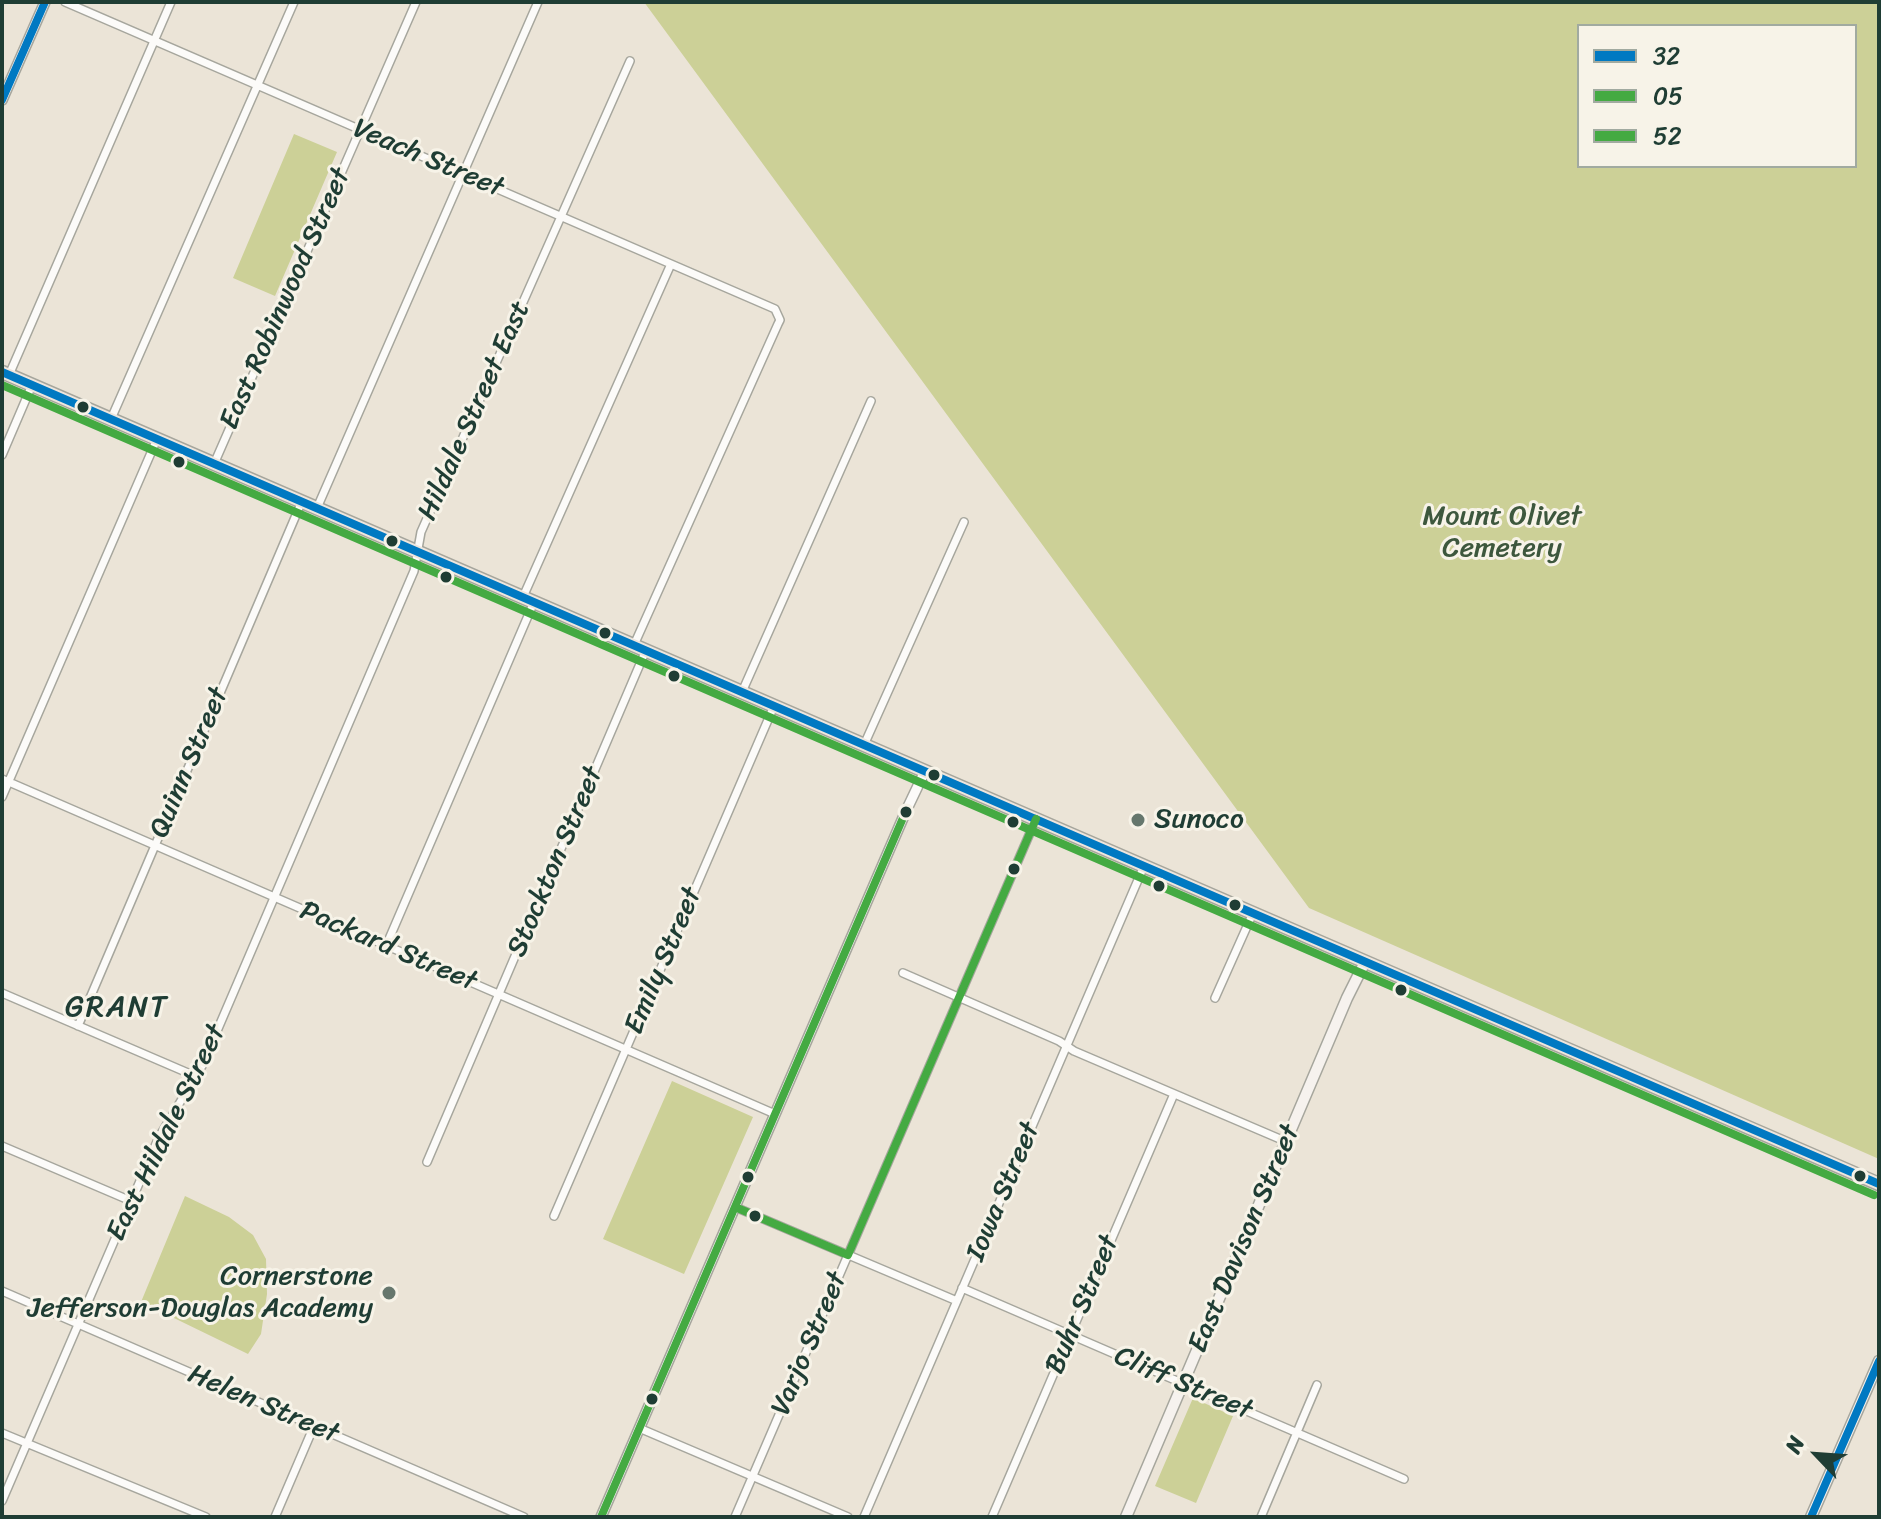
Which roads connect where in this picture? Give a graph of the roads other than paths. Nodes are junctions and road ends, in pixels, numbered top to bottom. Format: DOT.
graph roads {
  1 [pos="45,2"];
  2 [pos="65,2"];
  3 [pos="171,2"];
  4 [pos="294,2"];
  5 [pos="416,2"];
  6 [pos="538,2"];
  7 [pos="154,40"];
  8 [pos="630,61"];
  9 [pos="257,85"];
  10 [pos="2,100"];
  11 [pos="360,130"];
  12 [pos="463,174"];
  13 [pos="561,217"];
  14 [pos="671,264"];
  15 [pos="778,324"];
  16 [pos="6,373"];
  17 [pos="32,385"];
  18 [pos="871,401"];
  19 [pos="111,419"];
  20 [pos="157,439"];
  21 [pos="2,455"];
  22 [pos="214,464"];
  23 [pos="302,501"];
  24 [pos="317,508"];
  25 [pos="964,522"];
  26 [pos="417,551"];
  27 [pos="529,600"];
  28 [pos="640,648"];
  29 [pos="742,692"];
  30 [pos="774,706"];
  31 [pos="864,745"];
  32 [pos="925,771"];
  33 [pos="5,781"];
  34 [pos="2,797"];
  35 [pos="1036,819"];
  36 [pos="155,846"];
  37 [pos="1144,866"];
  38 [pos="274,897"];
  39 [pos="1253,913"];
  40 [pos="386,946"];
  41 [pos="1365,962"];
  42 [pos="903,973"];
  43 [pos="2,993"];
  44 [pos="499,995"];
  45 [pos="959,997"];
  46 [pos="1215,998"];
  47 [pos="78,1026"];
  48 [pos="1066,1046"];
  49 [pos="626,1050"];
  50 [pos="195,1076"];
  51 [pos="1174,1094"];
  52 [pos="775,1114"];
  53 [pos="1287,1142"];
  54 [pos="2,1146"];
  55 [pos="427,1162"];
  56 [pos="1879,1184"];
  57 [pos="131,1201"];
  58 [pos="735,1207"];
  59 [pos="554,1216"];
  60 [pos="848,1255"];
  61 [pos="962,1288"];
  62 [pos="2,1291"];
  63 [pos="957,1301"];
  64 [pos="78,1325"];
  65 [pos="1070,1335"];
  66 [pos="1879,1361"];
  67 [pos="1183,1384"];
  68 [pos="1317,1385"];
  69 [pos="314,1426"];
  70 [pos="639,1428"];
  71 [pos="2,1433"];
  72 [pos="1297,1433"];
  73 [pos="27,1442"];
  74 [pos="753,1476"];
  75 [pos="1404,1479"];
  76 [pos="2,1501"];
  77 [pos="206,1517"];
  78 [pos="275,1517"];
  79 [pos="524,1517"];
  80 [pos="601,1517"];
  81 [pos="735,1517"];
  82 [pos="848,1517"];
  83 [pos="864,1517"];
  84 [pos="992,1517"];
  85 [pos="1126,1517"];
  86 [pos="1261,1517"];
  87 [pos="1811,1517"];
  1 -- 10 [label="street"];
  2 -- 7 [label="street, Veach Street"];
  3 -- 7 [label="street"];
  4 -- 9 [label="street"];
  5 -- 11 [label="street, East Robinwood Street"];
  6 -- 12 [label="street"];
  7 -- 9 [label="street, Veach Street"];
  7 -- 16 [label="street"];
  8 -- 13 [label="street, Hildale Street East"];
  9 -- 11 [label="street, Veach Street"];
  9 -- 19 [label="street"];
  11 -- 12 [label="street, Veach Street"];
  11 -- 22 [label="street, East Robinwood Street"];
  12 -- 13 [label="street, Veach Street"];
  12 -- 24 [label="street"];
  13 -- 14 [label="street, Veach Street"];
  13 -- 26 [label="street, Hildale Street East"];
  14 -- 15 [label="street, Veach Street"];
  14 -- 27 [label="street"];
  15 -- 28 [label="street, Stockton Street"];
  16 -- 17 [label="main road"];
  17 -- 19 [label="main road"];
  17 -- 21 [label="street"];
  18 -- 29 [label="street"];
  19 -- 20 [label="main road"];
  20 -- 22 [label="main road"];
  20 -- 33 [label="street"];
  22 -- 23 [label="main road"];
  23 -- 24 [label="main road"];
  23 -- 36 [label="street, Quinn Street"];
  24 -- 26 [label="main road"];
  25 -- 31 [label="street"];
  26 -- 27 [label="main road"];
  26 -- 38 [label="street, Hildale Street East"];
  27 -- 28 [label="main road"];
  27 -- 40 [label="street"];
  28 -- 29 [label="main road"];
  28 -- 44 [label="street, Stockton Street"];
  29 -- 30 [label="main road"];
  30 -- 31 [label="main road"];
  30 -- 49 [label="street, Emily Street"];
  31 -- 32 [label="main road"];
  32 -- 35 [label="main road"];
  32 -- 52 [label="street"];
  33 -- 34 [label="street"];
  33 -- 36 [label="street, Packard Street"];
  35 -- 37 [label="main road"];
  35 -- 45 [label="street, Varjo Street"];
  36 -- 38 [label="street, Packard Street"];
  36 -- 47 [label="street, Quinn Street"];
  37 -- 39 [label="main road"];
  37 -- 48 [label="street, Iowa Street"];
  38 -- 40 [label="street, Packard Street"];
  38 -- 50 [label="street, East Hildale Street"];
  39 -- 41 [label="main road"];
  39 -- 46 [label="street"];
  40 -- 44 [label="street, Packard Street"];
  41 -- 53 [label="main road, East Davison Street"];
  41 -- 56 [label="main road"];
  42 -- 45 [label="street"];
  43 -- 47 [label="street"];
  44 -- 49 [label="street, Packard Street"];
  44 -- 55 [label="street, Stockton Street"];
  45 -- 48 [label="street"];
  45 -- 60 [label="street, Varjo Street"];
  47 -- 50 [label="street"];
  48 -- 51 [label="street"];
  48 -- 61 [label="street, Iowa Street"];
  49 -- 52 [label="street, Packard Street"];
  49 -- 59 [label="street, Emily Street"];
  50 -- 57 [label="street, East Hildale Street"];
  51 -- 53 [label="street"];
  51 -- 65 [label="street, Buhr Street"];
  52 -- 58 [label="street"];
  53 -- 67 [label="main road, East Davison Street"];
  54 -- 57 [label="street"];
  57 -- 64 [label="street, East Hildale Street"];
  58 -- 60 [label="street"];
  58 -- 70 [label="street"];
  60 -- 63 [label="street"];
  60 -- 74 [label="street, Varjo Street"];
  61 -- 63 [label="street, Iowa Street"];
  61 -- 65 [label="street, Cliff Street"];
  62 -- 64 [label="street, Helen Street"];
  63 -- 83 [label="street, Iowa Street"];
  64 -- 69 [label="street, Helen Street"];
  64 -- 73 [label="street, East Hildale Street"];
  65 -- 67 [label="street, Cliff Street"];
  65 -- 84 [label="street, Buhr Street"];
  66 -- 87 [label="main road"];
  67 -- 72 [label="street, Cliff Street"];
  67 -- 85 [label="main road, East Davison Street"];
  68 -- 72 [label="street"];
  69 -- 78 [label="street"];
  69 -- 79 [label="street, Helen Street"];
  70 -- 74 [label="street"];
  70 -- 80 [label="street"];
  71 -- 73 [label="street"];
  72 -- 75 [label="street, Cliff Street"];
  72 -- 86 [label="street"];
  73 -- 76 [label="street, East Hildale Street"];
  73 -- 77 [label="street"];
  74 -- 81 [label="street, Varjo Street"];
  74 -- 82 [label="street"];
}
